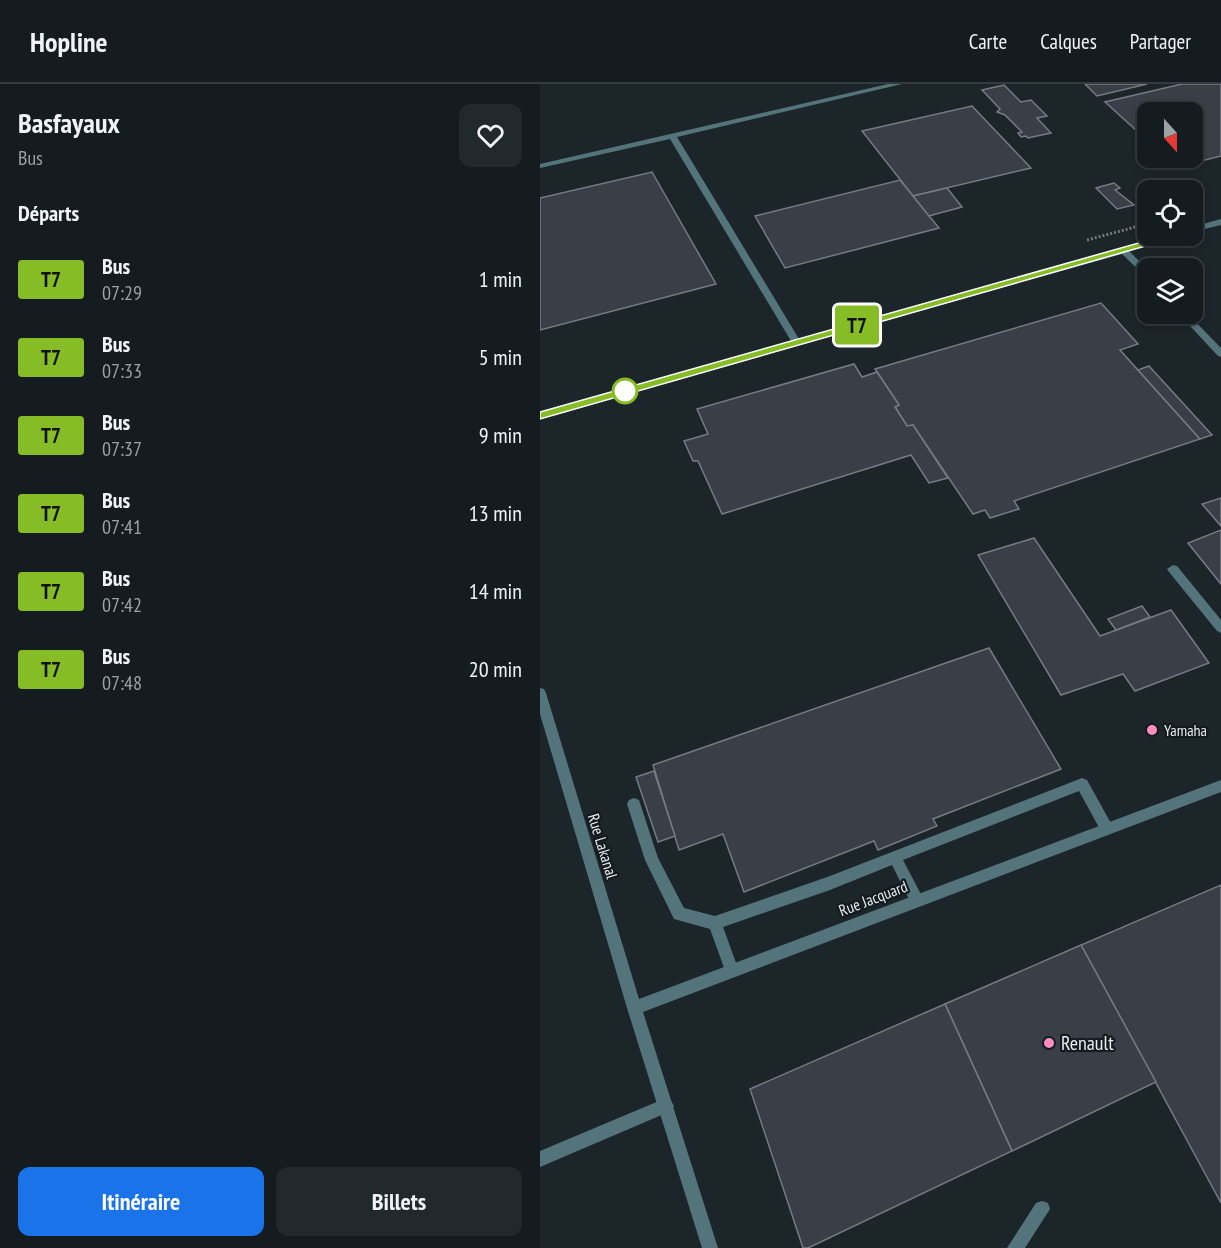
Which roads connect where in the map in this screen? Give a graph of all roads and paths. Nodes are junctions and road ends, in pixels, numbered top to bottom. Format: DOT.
graph roads {
  1 [pos="897,84"];
  2 [pos="672,136"];
  3 [pos="540,166"];
  4 [pos="1221,222"];
  5 [pos="1137,227"];
  6 [pos="1203,227"];
  7 [pos="1087,240"];
  8 [pos="1138,246"];
  9 [pos="1123,250"];
  10 [pos="1137,265"];
  11 [pos="1192,324"];
  12 [pos="796,342"];
  13 [pos="1221,354"];
  14 [pos="540,415"];
  15 [pos="1173,569"];
  16 [pos="1221,628"];
  17 [pos="540,693"];
  18 [pos="1221,786"];
  19 [pos="634,804"];
  20 [pos="1107,829"];
  21 [pos="895,858"];
  22 [pos="917,900"];
  23 [pos="715,923"];
  24 [pos="732,971"];
  25 [pos="634,1008"];
  26 [pos="666,1106"];
  27 [pos="540,1159"];
  28 [pos="1042,1209"];
  29 [pos="710,1248"];
  30 [pos="1015,1248"];
  1 -- 2 [label="street"];
  2 -- 3 [label="street"];
  2 -- 12 [label="street"];
  4 -- 6 [label="street"];
  5 -- 7 [label="path"];
  8 -- 9 [label="street"];
  9 -- 10 [label="street"];
  9 -- 12 [label="street"];
  11 -- 13 [label="street"];
  12 -- 14 [label="street"];
  15 -- 16 [label="street"];
  17 -- 25 [label="street, Rue Lakanal"];
  18 -- 20 [label="street, Rue Jacquard"];
  19 -- 23 [label="street"];
  20 -- 21 [label="street"];
  20 -- 22 [label="street, Rue Jacquard"];
  21 -- 22 [label="street"];
  21 -- 23 [label="street"];
  22 -- 24 [label="street, Rue Jacquard"];
  23 -- 24 [label="street"];
  24 -- 25 [label="street, Rue Jacquard"];
  25 -- 26 [label="street"];
  26 -- 27 [label="street"];
  26 -- 29 [label="street"];
  28 -- 30 [label="street"];
}
